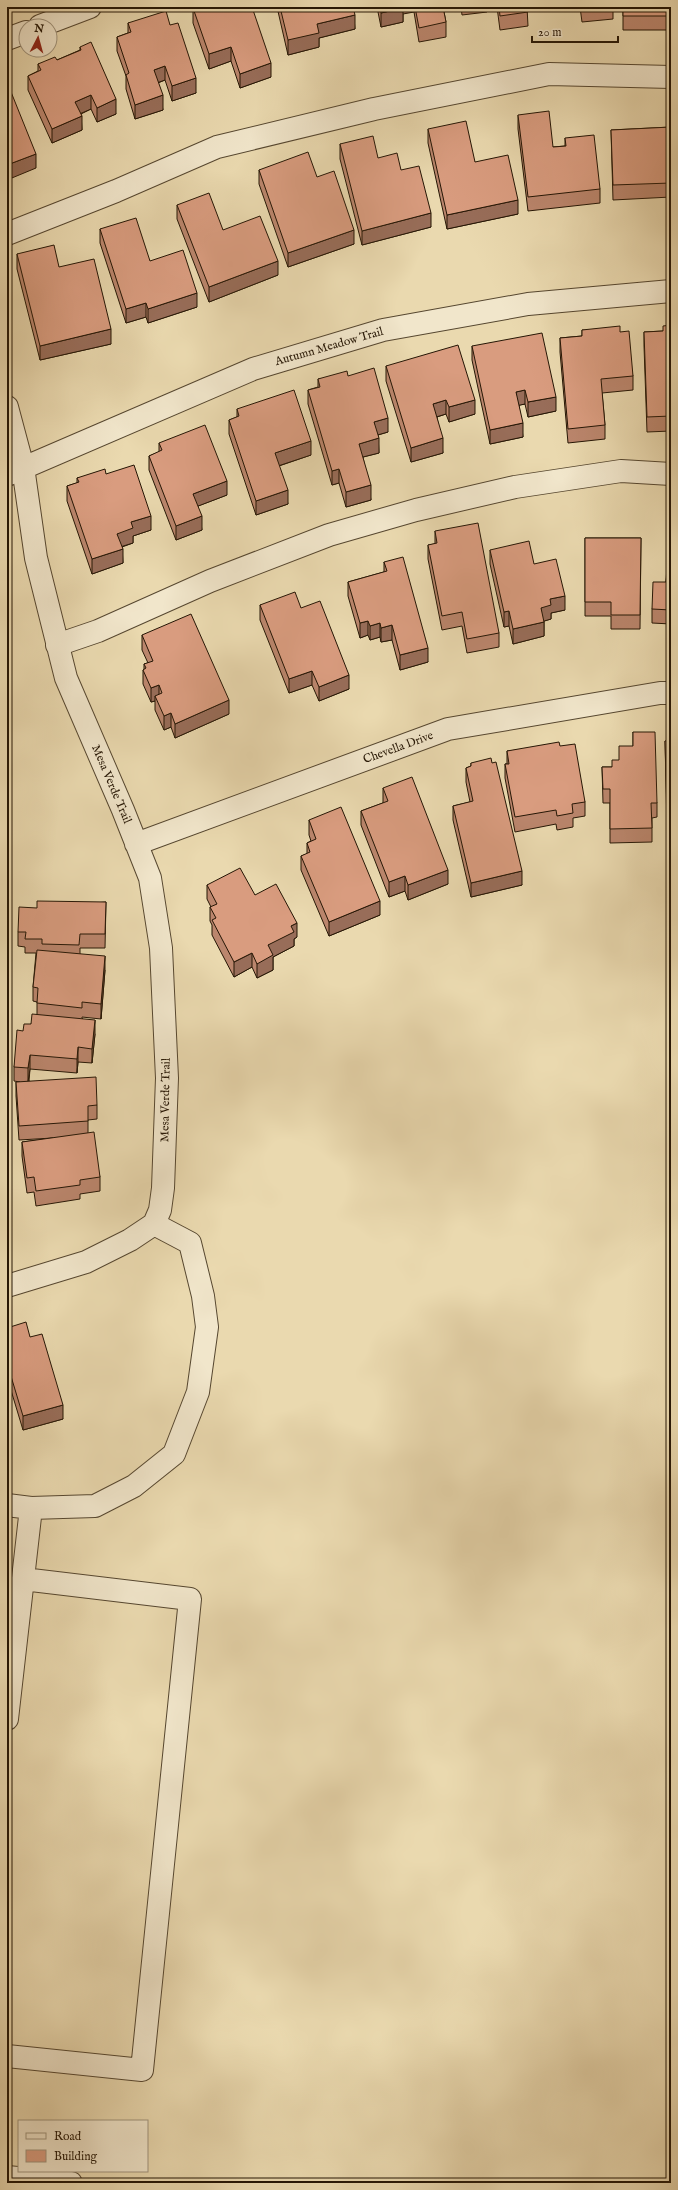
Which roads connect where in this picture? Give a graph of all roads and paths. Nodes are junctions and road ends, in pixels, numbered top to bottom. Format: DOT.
graph roads {
  1 [pos="90,7"];
  2 [pos="58,19"];
  3 [pos="18,35"];
  4 [pos="7,39"];
  5 [pos="671,77"];
  6 [pos="7,234"];
  7 [pos="671,291"];
  8 [pos="7,408"];
  9 [pos="15,471"];
  10 [pos="671,474"];
  11 [pos="57,645"];
  12 [pos="671,693"];
  13 [pos="136,844"];
  14 [pos="154,1224"];
  15 [pos="7,1286"];
  16 [pos="7,1505"];
  17 [pos="31,1508"];
  18 [pos="23,1579"];
  19 [pos="7,1719"];
  20 [pos="7,2056"];
  21 [pos="7,2176"];
  22 [pos="62,2183"];
  1 -- 2 [label="street"];
  3 -- 4 [label="street"];
  5 -- 6 [label="street"];
  7 -- 9 [label="street, Autumn Meadow Trail"];
  8 -- 9 [label="street, Mesa Verde Trail"];
  9 -- 11 [label="street, Mesa Verde Trail"];
  10 -- 11 [label="street"];
  11 -- 13 [label="street, Mesa Verde Trail"];
  12 -- 13 [label="street, Chevella Drive"];
  13 -- 14 [label="street, Mesa Verde Trail"];
  14 -- 15 [label="street"];
  14 -- 17 [label="street"];
  16 -- 17 [label="street"];
  17 -- 18 [label="street"];
  18 -- 19 [label="street"];
  18 -- 20 [label="street"];
  21 -- 22 [label="street"];
}
